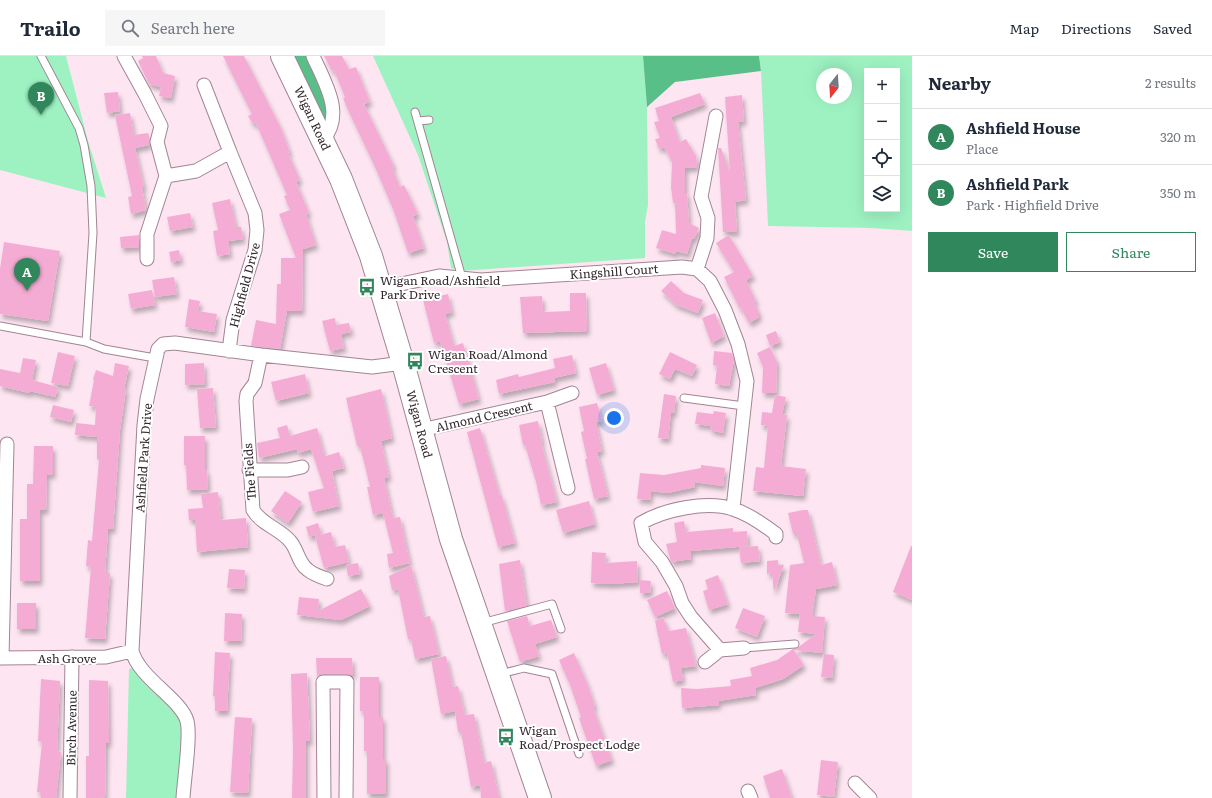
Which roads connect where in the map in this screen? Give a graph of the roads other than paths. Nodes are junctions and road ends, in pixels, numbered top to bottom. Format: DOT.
graph roads {
  1 [pos="41,56"];
  2 [pos="124,56"];
  3 [pos="282,56"];
  4 [pos="314,56"];
  5 [pos="204,85"];
  6 [pos="415,112"];
  7 [pos="716,116"];
  8 [pos="429,120"];
  9 [pos="418,121"];
  10 [pos="323,140"];
  11 [pos="230,152"];
  12 [pos="166,176"];
  13 [pos="147,259"];
  14 [pos="698,269"];
  15 [pos="462,278"];
  16 [pos="382,288"];
  17 [pos="0,326"];
  18 [pos="86,342"];
  19 [pos="229,350"];
  20 [pos="261,355"];
  21 [pos="155,358"];
  22 [pos="403,363"];
  23 [pos="572,393"];
  24 [pos="684,398"];
  25 [pos="547,402"];
  26 [pos="744,406"];
  27 [pos="422,430"];
  28 [pos="7,444"];
  29 [pos="302,467"];
  30 [pos="249,470"];
  31 [pos="568,488"];
  32 [pos="732,508"];
  33 [pos="776,537"];
  34 [pos="327,579"];
  35 [pos="480,624"];
  36 [pos="561,629"];
  37 [pos="795,644"];
  38 [pos="744,648"];
  39 [pos="720,650"];
  40 [pos="132,651"];
  41 [pos="72,657"];
  42 [pos="1,658"];
  43 [pos="705,662"];
  44 [pos="497,674"];
  45 [pos="579,754"];
  46 [pos="324,758"];
  47 [pos="346,758"];
  48 [pos="855,783"];
  49 [pos="70,798"];
  50 [pos="183,798"];
  51 [pos="324,798"];
  52 [pos="346,798"];
  53 [pos="540,798"];
  54 [pos="870,798"];
  1 -- 18 [label="lane"];
  2 -- 12 [label="street"];
  3 -- 10 [label="highway, Wigan Road"];
  4 -- 10 [label="street"];
  5 -- 11 [label="street, Highfield Drive"];
  6 -- 9 [label="lane"];
  7 -- 14 [label="street"];
  8 -- 9 [label="lane"];
  9 -- 15 [label="lane"];
  10 -- 16 [label="highway, Wigan Road"];
  11 -- 12 [label="street"];
  11 -- 19 [label="street, Highfield Drive"];
  12 -- 13 [label="street"];
  14 -- 15 [label="street, Kingshill Court"];
  14 -- 26 [label="street"];
  15 -- 16 [label="street, Kingshill Court"];
  16 -- 22 [label="highway, Wigan Road"];
  17 -- 18 [label="lane"];
  18 -- 21 [label="lane"];
  19 -- 20 [label="street, Ashfield Park Drive"];
  19 -- 21 [label="street, Ashfield Park Drive"];
  20 -- 22 [label="street, Ashfield Park Drive"];
  20 -- 30 [label="street, The Fields"];
  21 -- 40 [label="street, Ashfield Park Drive"];
  22 -- 27 [label="highway, Wigan Road"];
  23 -- 25 [label="street, Almond Crescent"];
  24 -- 26 [label="lane"];
  25 -- 27 [label="street, Almond Crescent"];
  25 -- 31 [label="street, Almond Crescent"];
  26 -- 32 [label="street"];
  27 -- 35 [label="highway, Wigan Road"];
  28 -- 42 [label="street"];
  29 -- 30 [label="street"];
  30 -- 34 [label="street, The Fields"];
  32 -- 33 [label="street"];
  32 -- 39 [label="street"];
  35 -- 36 [label="lane"];
  35 -- 44 [label="highway, Wigan Road"];
  37 -- 38 [label="lane"];
  38 -- 39 [label="street"];
  39 -- 43 [label="street"];
  40 -- 41 [label="street, Ash Grove"];
  40 -- 50 [label="street"];
  41 -- 42 [label="street, Ash Grove"];
  41 -- 49 [label="street, Birch Avenue"];
  44 -- 45 [label="lane"];
  44 -- 53 [label="highway, Wigan Road"];
  46 -- 47 [label="street"];
  46 -- 47 [label="street"];
  46 -- 51 [label="street"];
  47 -- 52 [label="street"];
  48 -- 54 [label="street"];
}
